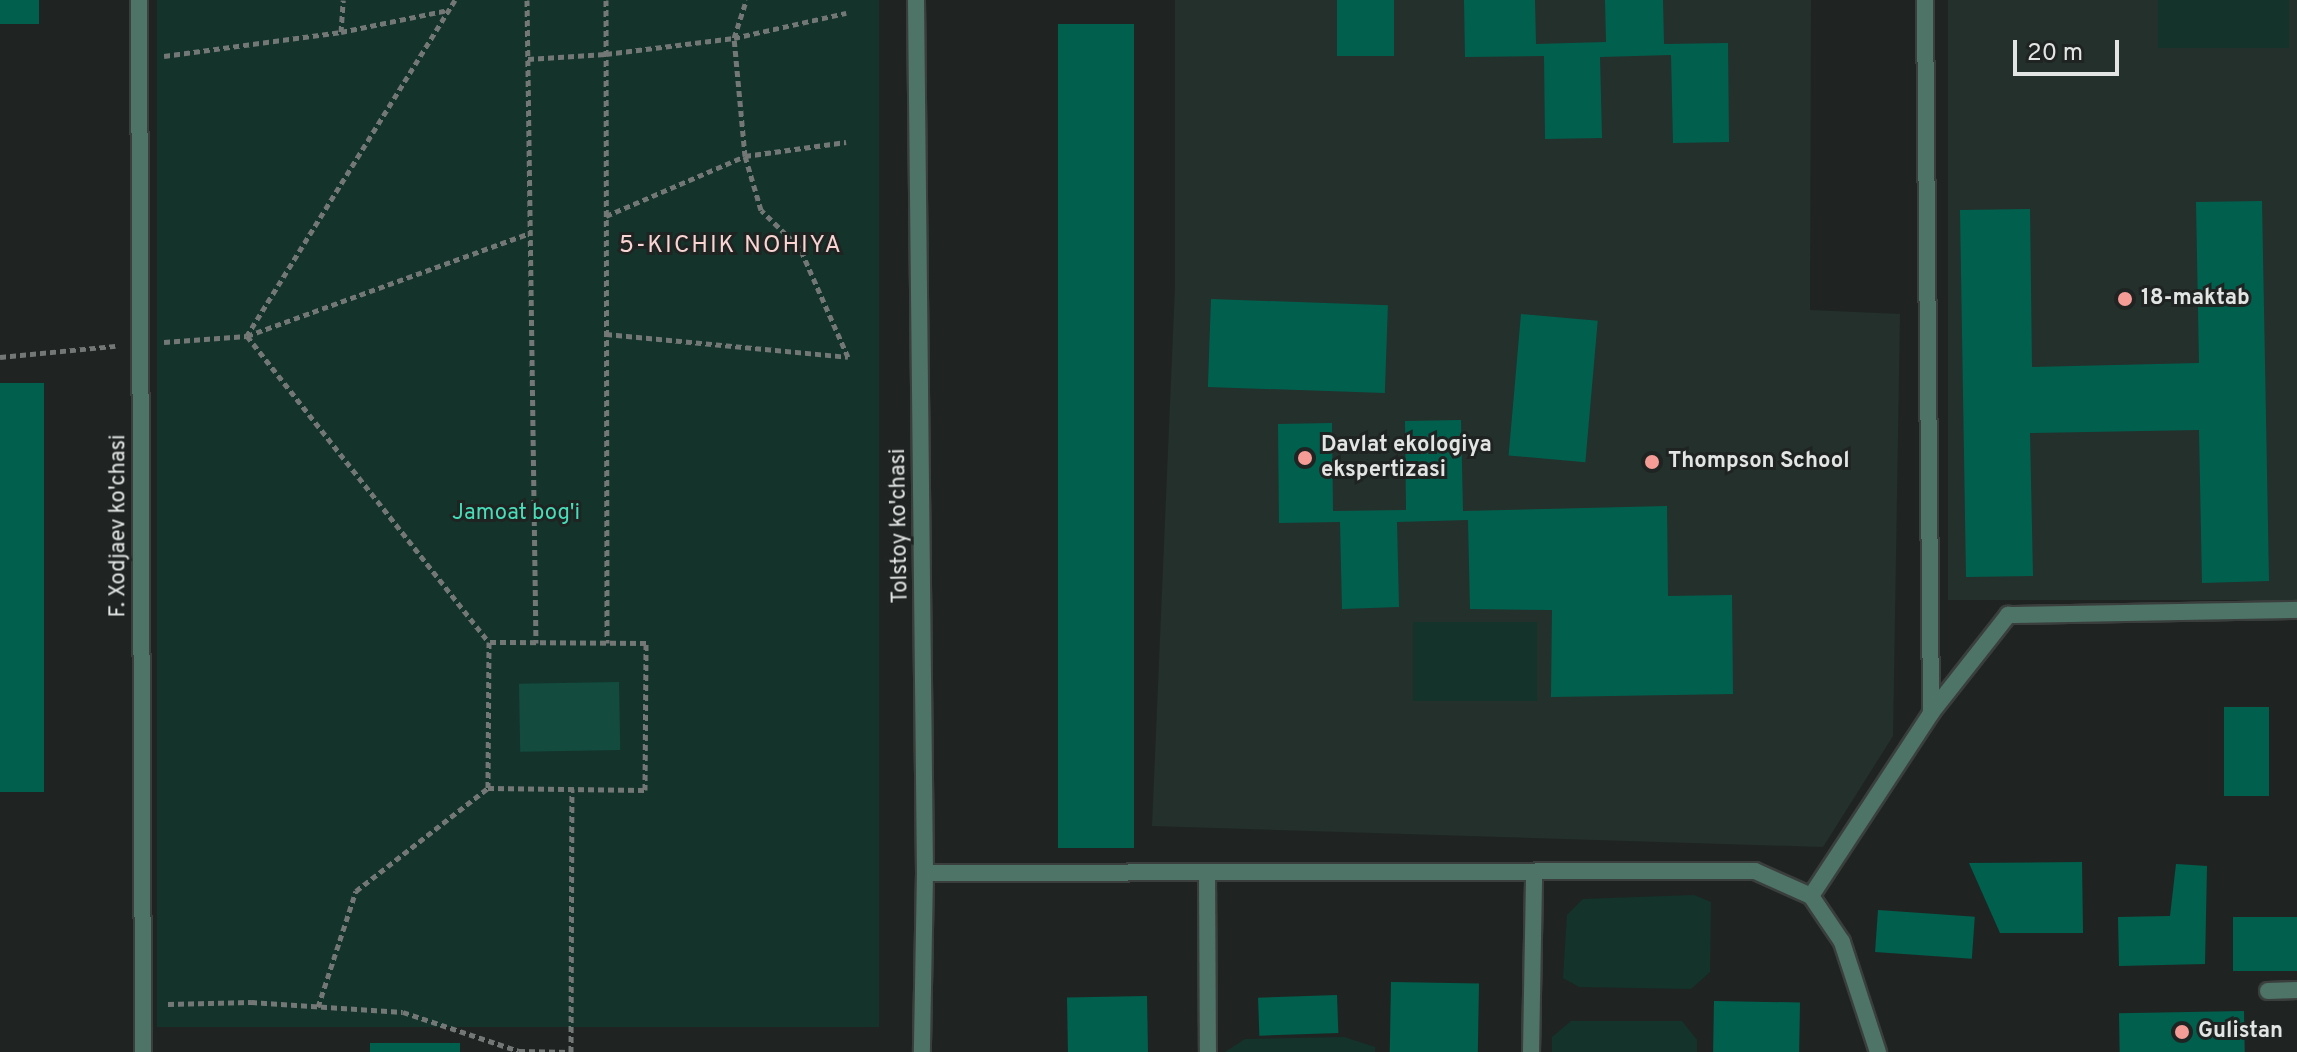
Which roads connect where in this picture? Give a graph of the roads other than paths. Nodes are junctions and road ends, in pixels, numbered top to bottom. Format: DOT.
graph roads {
  1 [pos="139,0"];
  2 [pos="916,0"];
  3 [pos="1925,0"];
  4 [pos="2297,610"];
  5 [pos="1931,713"];
  6 [pos="1207,872"];
  7 [pos="925,873"];
  8 [pos="1534,873"];
  9 [pos="1811,896"];
  10 [pos="2297,990"];
  11 [pos="2268,991"];
  12 [pos="143,1052"];
  13 [pos="922,1052"];
  14 [pos="1208,1052"];
  15 [pos="1531,1052"];
  16 [pos="1878,1052"];
  1 -- 12 [label="street, F. Xodjaev ko'chasi"];
  2 -- 7 [label="street, Tolstoy ko'chasi"];
  3 -- 5 [label="street"];
  4 -- 5 [label="street"];
  5 -- 9 [label="street"];
  6 -- 7 [label="street"];
  6 -- 8 [label="street"];
  6 -- 14 [label="street"];
  7 -- 13 [label="street, Tolstoy ko'chasi"];
  8 -- 9 [label="street"];
  8 -- 15 [label="street"];
  9 -- 16 [label="street"];
  10 -- 11 [label="street"];
}
